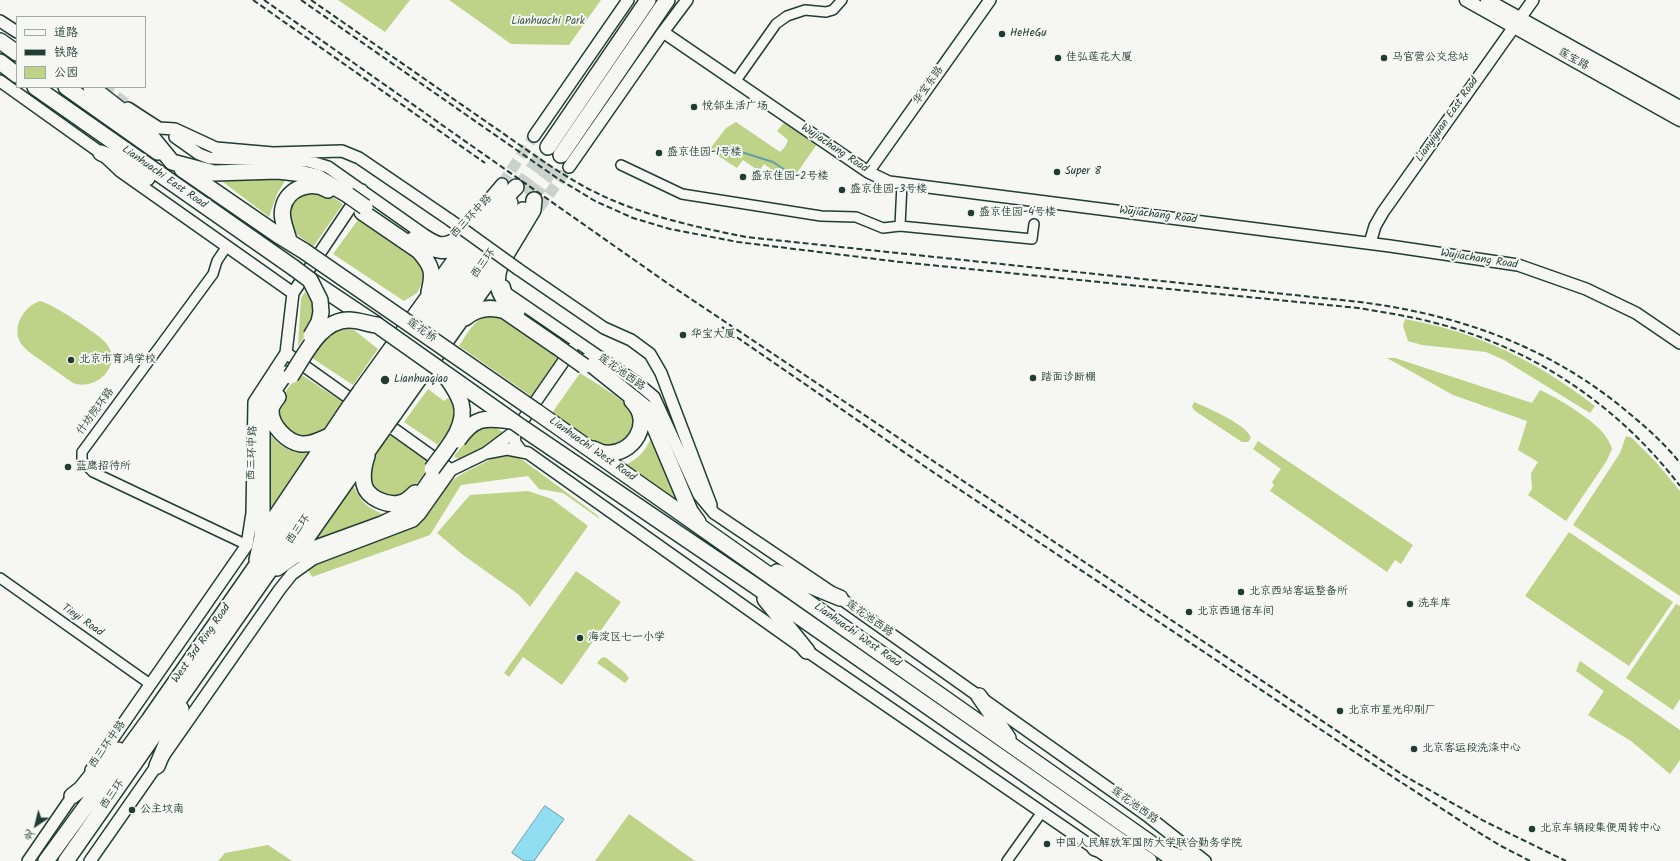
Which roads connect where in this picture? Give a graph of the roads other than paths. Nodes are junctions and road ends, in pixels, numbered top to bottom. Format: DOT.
graph roads {
  1 [pos="628,0"];
  2 [pos="640,0"];
  3 [pos="648,0"];
  4 [pos="667,0"];
  5 [pos="676,0"];
  6 [pos="687,0"];
  7 [pos="842,0"];
  8 [pos="990,0"];
  9 [pos="1466,0"];
  10 [pos="1487,0"];
  11 [pos="1533,0"];
  12 [pos="0,21"];
  13 [pos="1516,22"];
  14 [pos="630,27"];
  15 [pos="16,31"];
  16 [pos="663,32"];
  17 [pos="642,35"];
  18 [pos="0,41"];
  19 [pos="16,52"];
  20 [pos="0,62"];
  21 [pos="16,73"];
  22 [pos="0,81"];
  23 [pos="735,82"];
  24 [pos="36,88"];
  25 [pos="67,88"];
  26 [pos="92,88"];
  27 [pos="99,88"];
  28 [pos="1680,107"];
  29 [pos="1680,120"];
  30 [pos="534,136"];
  31 [pos="175,137"];
  32 [pos="548,147"];
  33 [pos="100,153"];
  34 [pos="272,157"];
  35 [pos="565,161"];
  36 [pos="172,162"];
  37 [pos="621,165"];
  38 [pos="868,172"];
  39 [pos="902,184"];
  40 [pos="183,192"];
  41 [pos="352,195"];
  42 [pos="524,195"];
  43 [pos="363,209"];
  44 [pos="1034,224"];
  45 [pos="900,226"];
  46 [pos="289,241"];
  47 [pos="468,242"];
  48 [pos="1370,243"];
  49 [pos="227,246"];
  50 [pos="304,251"];
  51 [pos="501,263"];
  52 [pos="310,280"];
  53 [pos="293,292"];
  54 [pos="429,296"];
  55 [pos="377,325"];
  56 [pos="455,327"];
  57 [pos="577,342"];
  58 [pos="1680,342"];
  59 [pos="558,345"];
  60 [pos="286,353"];
  61 [pos="585,363"];
  62 [pos="445,374"];
  63 [pos="288,375"];
  64 [pos="378,403"];
  65 [pos="537,412"];
  66 [pos="368,417"];
  67 [pos="517,428"];
  68 [pos="331,435"];
  69 [pos="583,444"];
  70 [pos="370,448"];
  71 [pos="522,452"];
  72 [pos="486,453"];
  73 [pos="440,470"];
  74 [pos="714,513"];
  75 [pos="705,530"];
  76 [pos="262,537"];
  77 [pos="247,545"];
  78 [pos="294,556"];
  79 [pos="750,560"];
  80 [pos="261,572"];
  81 [pos="0,578"];
  82 [pos="754,585"];
  83 [pos="840,598"];
  84 [pos="807,651"];
  85 [pos="192,683"];
  86 [pos="150,684"];
  87 [pos="979,696"];
  88 [pos="149,720"];
  89 [pos="1014,747"];
  90 [pos="157,766"];
  91 [pos="72,796"];
  92 [pos="1042,812"];
  93 [pos="1095,848"];
  94 [pos="1161,850"];
  95 [pos="28,861"];
  96 [pos="46,861"];
  97 [pos="66,861"];
  98 [pos="90,861"];
  99 [pos="1007,861"];
  100 [pos="1114,861"];
  101 [pos="1144,861"];
  102 [pos="1149,861"];
  103 [pos="1176,861"];
  104 [pos="1192,861"];
  105 [pos="1205,861"];
  1 -- 30 [label="street"];
  2 -- 14 [label="highway"];
  3 -- 14 [label="highway"];
  4 -- 17 [label="highway"];
  5 -- 17 [label="highway"];
  6 -- 16 [label="street"];
  7 -- 23 [label="street"];
  8 -- 38 [label="street, 华宝东路"];
  9 -- 13 [label="main road, 莲宝路"];
  10 -- 13 [label="main road, 莲宝路"];
  11 -- 13 [label="street, Lianyiyuan East Road"];
  12 -- 15 [label="street"];
  13 -- 28 [label="main road, 莲宝路"];
  13 -- 29 [label="main road, 莲宝路"];
  13 -- 48 [label="street, Lianyiyuan East Road"];
  14 -- 32 [label="highway"];
  16 -- 23 [label="street, Wujiachang Road"];
  16 -- 35 [label="street"];
  17 -- 35 [label="highway"];
  18 -- 19 [label="highway"];
  20 -- 21 [label="highway"];
  22 -- 33 [label="street"];
  23 -- 38 [label="street, Wujiachang Road"];
  24 -- 40 [label="highway, Lianhuachi East Road"];
  25 -- 36 [label="highway, Lianhuachi East Road"];
  26 -- 36 [label="highway"];
  27 -- 34 [label="street"];
  31 -- 34 [label="street"];
  33 -- 40 [label="highway"];
  33 -- 49 [label="street"];
  34 -- 41 [label="street"];
  34 -- 74 [label="street, bridge"];
  36 -- 41 [label="highway"];
  36 -- 46 [label="highway, Lianhuachi East Road"];
  37 -- 45 [label="street"];
  38 -- 39 [label="street, Wujiachang Road"];
  39 -- 45 [label="street"];
  39 -- 48 [label="street, Wujiachang Road"];
  40 -- 52 [label="highway, Lianhuachi East Road, bridge"];
  41 -- 42 [label="street, 西三环中路"];
  41 -- 43 [label="highway"];
  41 -- 46 [label="highway"];
  41 -- 53 [label="street, 西三环中路"];
  42 -- 47 [label="highway"];
  42 -- 51 [label="highway"];
  42 -- 57 [label="street"];
  42 -- 64 [label="highway, 西三环"];
  43 -- 47 [label="highway"];
  43 -- 54 [label="highway"];
  44 -- 45 [label="street"];
  46 -- 50 [label="highway, Lianhuachi East Road"];
  47 -- 54 [label="highway"];
  48 -- 58 [label="street, Wujiachang Road"];
  49 -- 53 [label="street"];
  49 -- 77 [label="street, 什坊院环路"];
  50 -- 65 [label="highway, 莲花桥, bridge"];
  51 -- 56 [label="highway"];
  51 -- 59 [label="highway"];
  52 -- 55 [label="highway, bridge"];
  52 -- 63 [label="highway, bridge"];
  53 -- 60 [label="street, 西三环中路"];
  54 -- 64 [label="highway"];
  55 -- 62 [label="highway, bridge"];
  55 -- 63 [label="highway, bridge"];
  56 -- 59 [label="highway"];
  56 -- 64 [label="highway"];
  57 -- 67 [label="street"];
  57 -- 74 [label="street, 莲花池西路"];
  59 -- 61 [label="highway, bridge"];
  60 -- 73 [label="street"];
  60 -- 77 [label="street, 西三环中路"];
  61 -- 69 [label="highway"];
  61 -- 75 [label="highway"];
  62 -- 67 [label="highway, bridge"];
  62 -- 73 [label="highway, bridge"];
  63 -- 68 [label="highway"];
  63 -- 76 [label="highway"];
  64 -- 66 [label="highway, bridge"];
  64 -- 66 [label="highway, bridge"];
  65 -- 69 [label="highway, Lianhuachi West Road"];
  66 -- 68 [label="highway"];
  66 -- 70 [label="highway"];
  66 -- 80 [label="highway, 西三环"];
  67 -- 71 [label="street"];
  67 -- 72 [label="street"];
  67 -- 73 [label="highway, bridge"];
  67 -- 82 [label="highway, Lianhuachi West Road"];
  68 -- 76 [label="highway"];
  69 -- 75 [label="highway, Lianhuachi West Road"];
  70 -- 73 [label="highway"];
  70 -- 78 [label="highway"];
  71 -- 72 [label="street"];
  71 -- 84 [label="street"];
  72 -- 73 [label="street"];
  73 -- 78 [label="highway"];
  73 -- 90 [label="street"];
  74 -- 83 [label="street, 莲花池西路"];
  75 -- 79 [label="highway, Lianhuachi West Road"];
  76 -- 80 [label="highway"];
  77 -- 86 [label="street, 西三环中路"];
  78 -- 80 [label="highway"];
  79 -- 83 [label="highway"];
  79 -- 89 [label="highway, Lianhuachi West Road"];
  80 -- 85 [label="highway, 西三环"];
  80 -- 88 [label="highway, West 3rd Ring Road"];
  81 -- 86 [label="street, Tieyi Road"];
  82 -- 84 [label="highway"];
  82 -- 102 [label="highway, Lianhuachi West Road"];
  83 -- 87 [label="street, 莲花池西路"];
  84 -- 92 [label="street"];
  85 -- 90 [label="highway"];
  85 -- 97 [label="highway, 西三环"];
  86 -- 91 [label="street, 西三环中路"];
  87 -- 89 [label="highway"];
  87 -- 105 [label="street, 莲花池西路"];
  88 -- 91 [label="highway"];
  88 -- 96 [label="highway, 西三环"];
  89 -- 94 [label="highway, Lianhuachi West Road"];
  90 -- 98 [label="street"];
  91 -- 95 [label="street, 西三环中路"];
  92 -- 93 [label="street"];
  92 -- 99 [label="street"];
  93 -- 100 [label="street"];
  93 -- 101 [label="highway"];
  94 -- 103 [label="highway, Lianhuachi West Road"];
  94 -- 104 [label="highway"];
}
